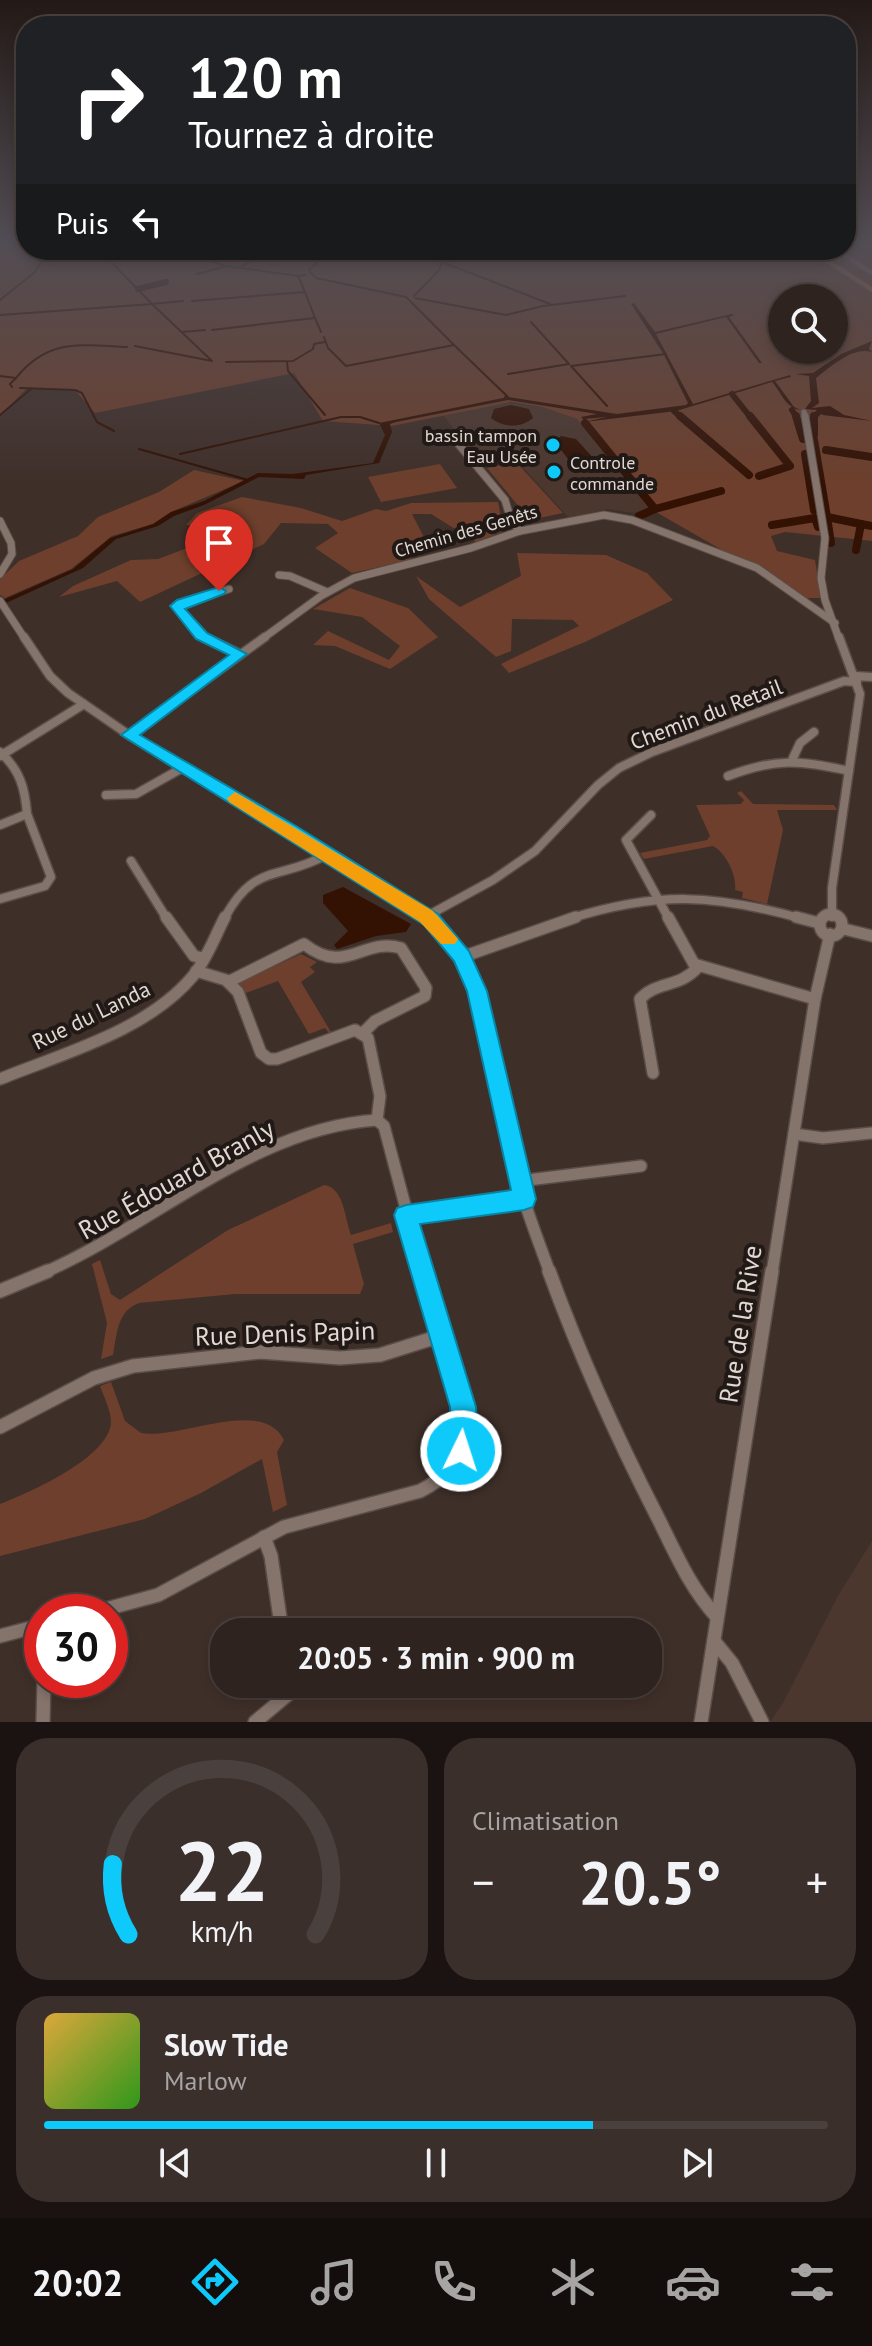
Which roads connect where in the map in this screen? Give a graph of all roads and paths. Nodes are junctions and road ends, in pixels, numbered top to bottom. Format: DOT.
graph roads {
  1 [pos="804,412"];
  2 [pos="455,440"];
  3 [pos="0,521"];
  4 [pos="520,531"];
  5 [pos="0,574"];
  6 [pos="279,575"];
  7 [pos="229,589"];
  8 [pos="327,592"];
  9 [pos="0,601"];
  10 [pos="835,623"];
  11 [pos="240,654"];
  12 [pos="872,677"];
  13 [pos="856,679"];
  14 [pos="84,704"];
  15 [pos="814,732"];
  16 [pos="129,735"];
  17 [pos="1,754"];
  18 [pos="793,758"];
  19 [pos="184,767"];
  20 [pos="849,771"];
  21 [pos="728,776"];
  22 [pos="106,795"];
  23 [pos="27,814"];
  24 [pos="651,815"];
  25 [pos="0,825"];
  26 [pos="326,855"];
  27 [pos="131,861"];
  28 [pos="0,899"];
  29 [pos="658,901"];
  30 [pos="427,916"];
  31 [pos="832,917"];
  32 [pos="819,923"];
  33 [pos="844,929"];
  34 [pos="830,934"];
  35 [pos="872,936"];
  36 [pos="462,957"];
  37 [pos="203,958"];
  38 [pos="698,967"];
  39 [pos="196,971"];
  40 [pos="228,982"];
  41 [pos="815,999"];
  42 [pos="363,1033"];
  43 [pos="653,1073"];
  44 [pos="0,1079"];
  45 [pos="377,1120"];
  46 [pos="872,1133"];
  47 [pos="794,1134"];
  48 [pos="641,1166"];
  49 [pos="520,1181"];
  50 [pos="524,1199"];
  51 [pos="406,1215"];
  52 [pos="0,1291"];
  53 [pos="440,1336"];
  54 [pos="0,1427"];
  55 [pos="264,1537"];
  56 [pos="128,1603"];
  57 [pos="717,1617"];
  58 [pos="280,1618"];
  59 [pos="24,1630"];
  60 [pos="0,1636"];
  61 [pos="714,1641"];
  62 [pos="44,1698"];
  63 [pos="282,1698"];
  64 [pos="43,1722"];
  65 [pos="255,1722"];
  66 [pos="701,1722"];
  67 [pos="762,1722"];
  1 -- 10 [label="street"];
  2 -- 4 [label="street"];
  3 -- 5 [label="street"];
  4 -- 8 [label="street, Chemin des Genêts"];
  4 -- 10 [label="street, Chemin des Genêts"];
  6 -- 8 [label="street"];
  7 -- 11 [label="street"];
  8 -- 11 [label="street, Chemin des Genêts"];
  9 -- 14 [label="street"];
  10 -- 13 [label="street"];
  11 -- 16 [label="street, Chemin des Genêts"];
  12 -- 13 [label="street, Chemin du Retail"];
  13 -- 20 [label="street"];
  13 -- 30 [label="street, Chemin du Retail"];
  14 -- 16 [label="street"];
  14 -- 17 [label="street"];
  15 -- 18 [label="street"];
  16 -- 19 [label="street"];
  17 -- 23 [label="street"];
  18 -- 20 [label="street"];
  18 -- 21 [label="street"];
  19 -- 22 [label="street"];
  19 -- 26 [label="street"];
  20 -- 31 [label="street"];
  23 -- 25 [label="street"];
  23 -- 28 [label="street"];
  24 -- 29 [label="street"];
  26 -- 30 [label="street"];
  26 -- 37 [label="street, Rue du Landa"];
  27 -- 37 [label="street"];
  29 -- 32 [label="street"];
  29 -- 36 [label="street"];
  29 -- 38 [label="street"];
  30 -- 36 [label="street"];
  31 -- 32 [label="street"];
  31 -- 33 [label="street"];
  32 -- 34 [label="street"];
  33 -- 34 [label="street"];
  33 -- 35 [label="street"];
  34 -- 41 [label="street, Rue de la Rive"];
  36 -- 49 [label="street"];
  37 -- 39 [label="street, Rue du Landa"];
  38 -- 41 [label="street"];
  38 -- 43 [label="street"];
  39 -- 40 [label="street"];
  39 -- 44 [label="street, Rue du Landa"];
  40 -- 42 [label="street"];
  40 -- 42 [label="street"];
  41 -- 47 [label="street, Rue de la Rive"];
  42 -- 45 [label="street"];
  45 -- 51 [label="street"];
  45 -- 52 [label="street, Rue Édouard Branly"];
  46 -- 47 [label="street"];
  47 -- 57 [label="street, Rue de la Rive"];
  48 -- 49 [label="street"];
  49 -- 50 [label="street"];
  50 -- 51 [label="street"];
  50 -- 57 [label="street"];
  51 -- 53 [label="street"];
  53 -- 54 [label="street, Rue Denis Papin"];
  53 -- 55 [label="street"];
  55 -- 56 [label="street"];
  55 -- 58 [label="street"];
  57 -- 61 [label="street, Rue de la Rive"];
  59 -- 60 [label="street"];
  61 -- 66 [label="street, Rue de la Rive"];
  61 -- 67 [label="street"];
  62 -- 64 [label="street"];
  63 -- 65 [label="street"];
}
